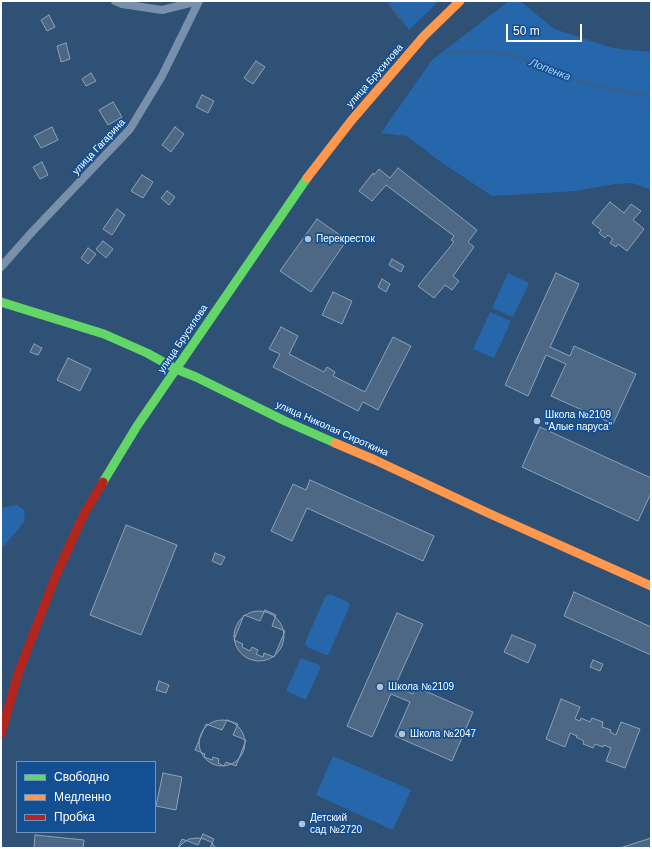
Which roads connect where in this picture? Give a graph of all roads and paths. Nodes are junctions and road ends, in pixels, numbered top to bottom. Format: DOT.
graph roads {
  1 [pos="115,1"];
  2 [pos="199,1"];
  3 [pos="460,1"];
  4 [pos="1,267"];
  5 [pos="1,302"];
  6 [pos="176,369"];
  7 [pos="651,586"];
  8 [pos="1,734"];
  1 -- 2 [label="street, улица Гагарина"];
  2 -- 4 [label="street, улица Гагарина"];
  3 -- 6 [label="street, улица Брусилова"];
  5 -- 6 [label="street, улица Николая Сироткина"];
  6 -- 7 [label="street, улица Николая Сироткина"];
  6 -- 8 [label="street, улица Брусилова"];
}
